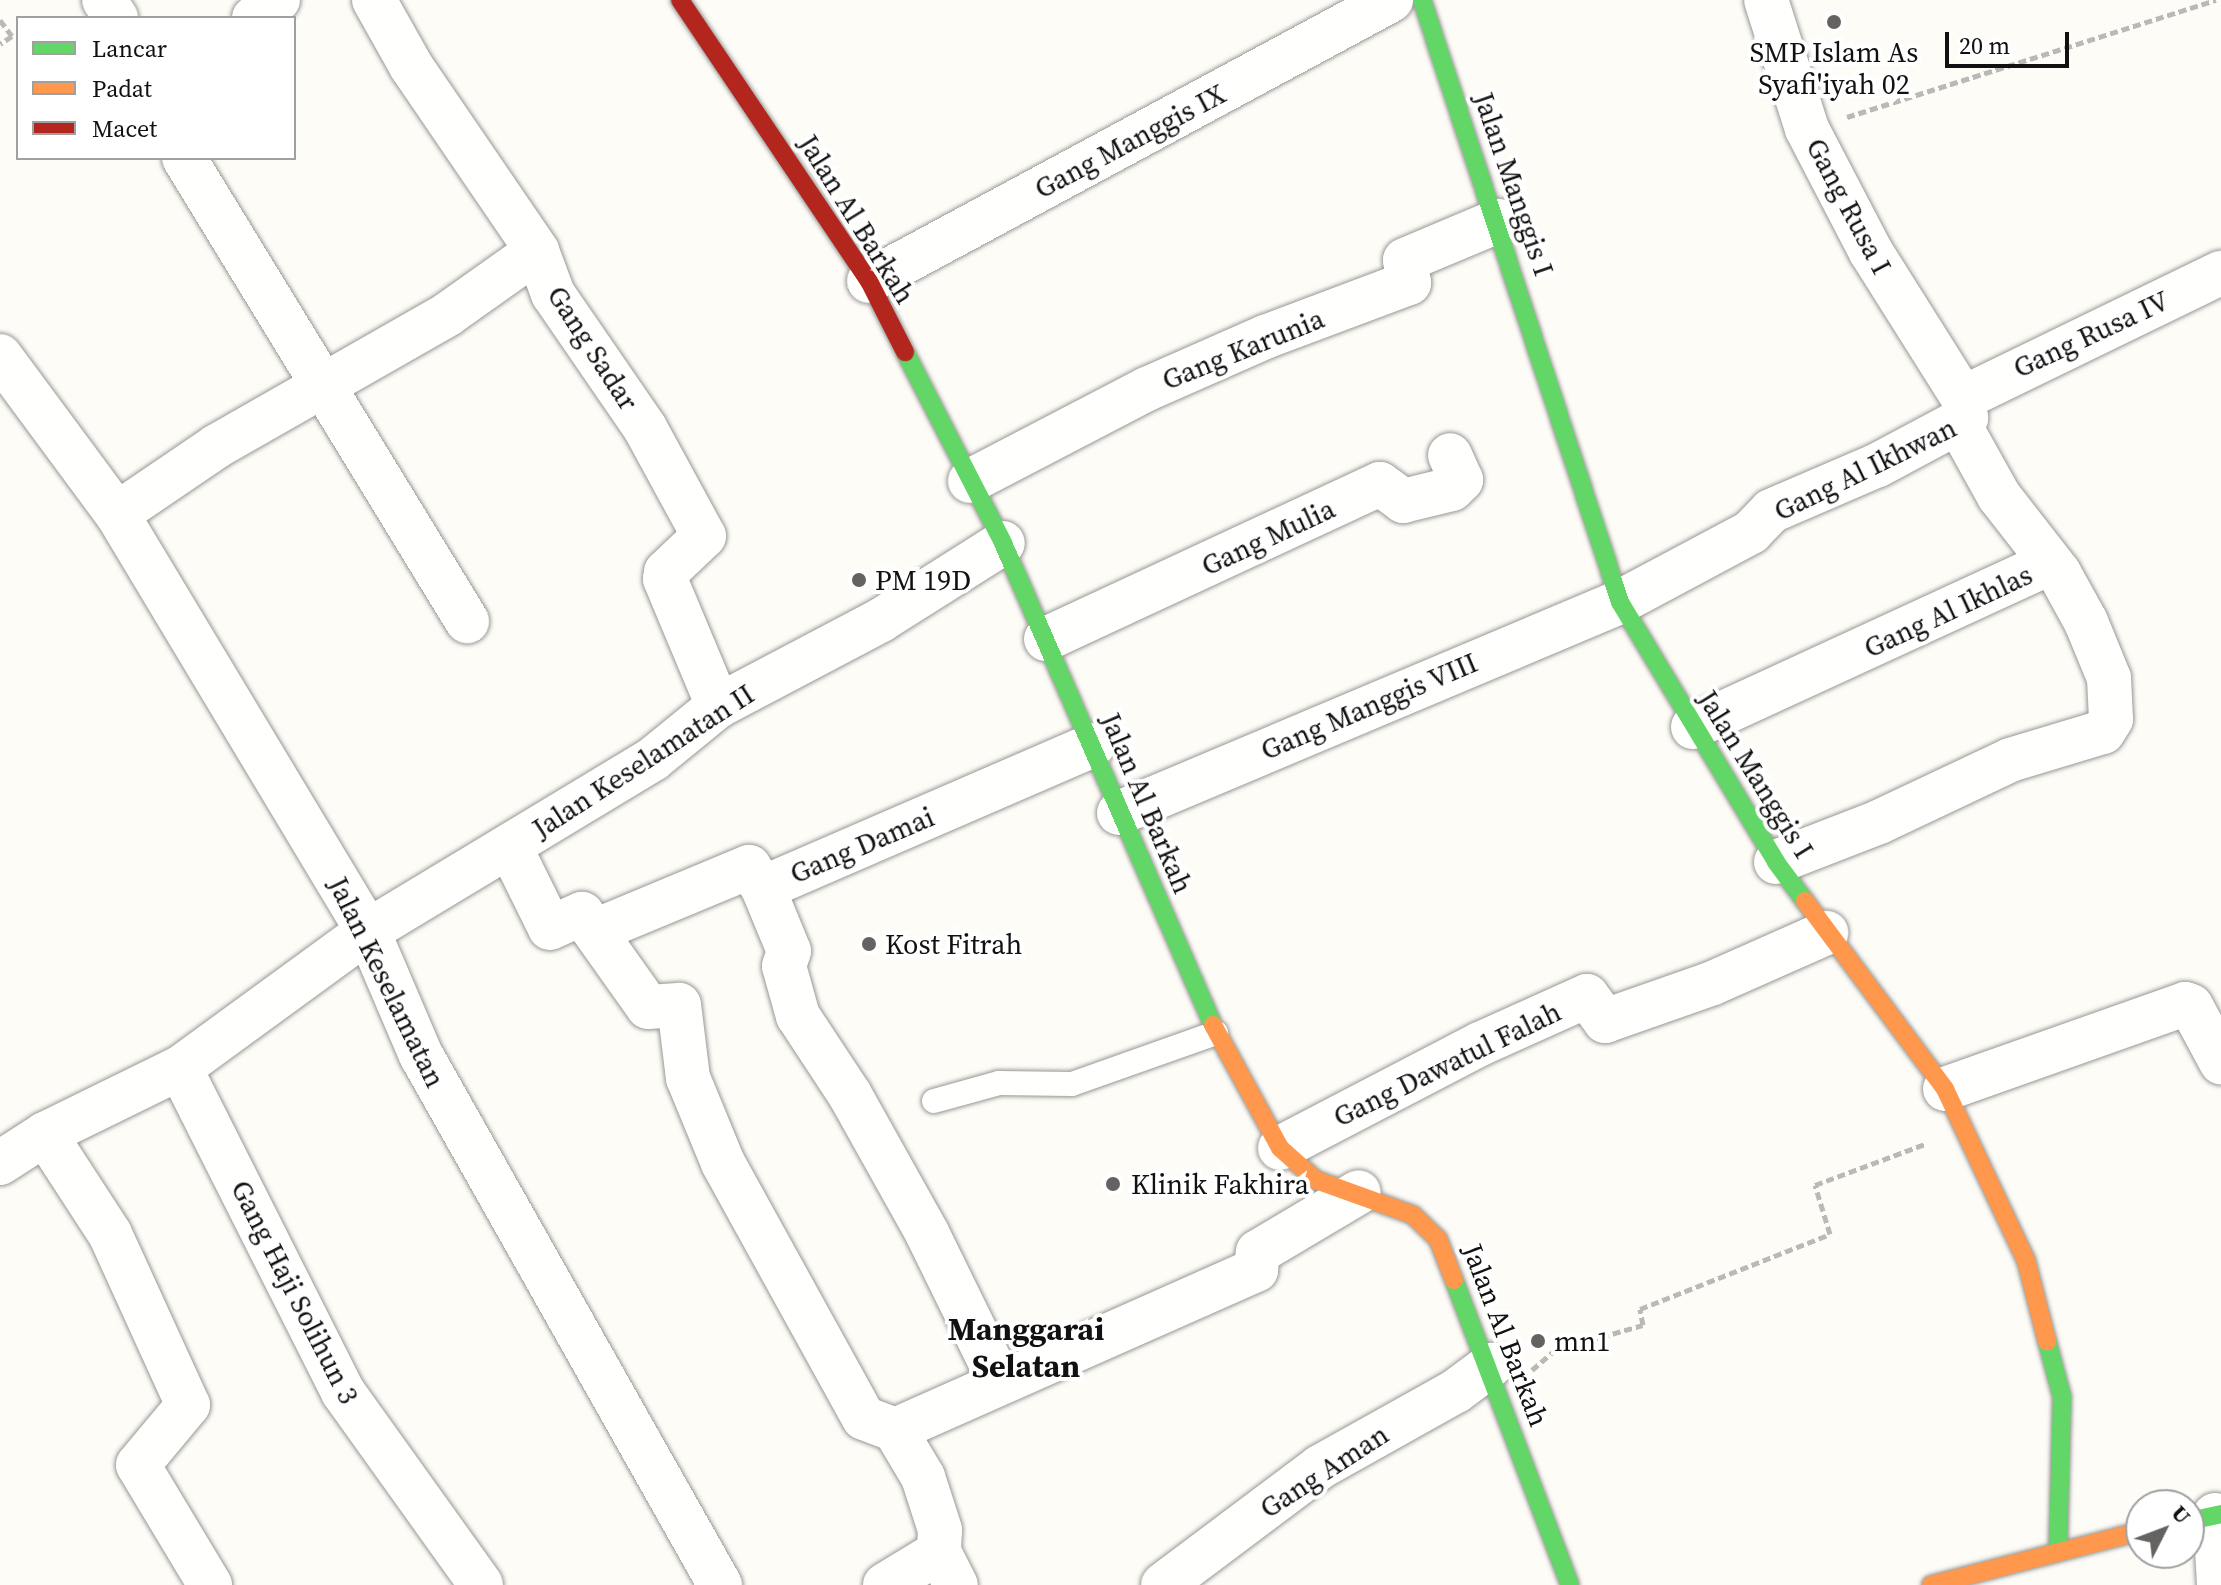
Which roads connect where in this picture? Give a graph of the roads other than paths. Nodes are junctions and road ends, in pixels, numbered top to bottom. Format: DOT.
graph roads {
  1 [pos="278,0"];
  2 [pos="374,0"];
  3 [pos="680,0"];
  4 [pos="1391,0"];
  5 [pos="1422,0"];
  6 [pos="1766,0"];
  7 [pos="257,16"];
  8 [pos="185,160"];
  9 [pos="1498,221"];
  10 [pos="537,251"];
  11 [pos="2221,273"];
  12 [pos="869,281"];
  13 [pos="0,356"];
  14 [pos="320,389"];
  15 [pos="1961,411"];
  16 [pos="1450,455"];
  17 [pos="970,481"];
  18 [pos="117,514"];
  19 [pos="1003,543"];
  20 [pos="2050,563"];
  21 [pos="1620,602"];
  22 [pos="467,621"];
  23 [pos="1046,639"];
  24 [pos="718,706"];
  25 [pos="1693,727"];
  26 [pos="1093,745"];
  27 [pos="1119,813"];
  28 [pos="510,847"];
  29 [pos="1776,862"];
  30 [pos="763,888"];
  31 [pos="368,931"];
  32 [pos="595,931"];
  33 [pos="1826,933"];
  34 [pos="1216,1033"];
  35 [pos="2221,1062"];
  36 [pos="180,1068"];
  37 [pos="1945,1089"];
  38 [pos="934,1101"];
  39 [pos="45,1134"];
  40 [pos="1280,1148"];
  41 [pos="0,1163"];
  42 [pos="1359,1192"];
  43 [pos="1496,1381"];
  44 [pos="1000,1382"];
  45 [pos="895,1430"];
  46 [pos="2208,1517"];
  47 [pos="2125,1534"];
  48 [pos="2058,1549"];
  49 [pos="947,1569"];
  50 [pos="210,1585"];
  51 [pos="481,1585"];
  52 [pos="720,1585"];
  53 [pos="885,1585"];
  54 [pos="1163,1585"];
  55 [pos="1570,1585"];
  56 [pos="1931,1585"];
  57 [pos="2219,1585"];
  1 -- 7 [label="street"];
  2 -- 10 [label="street"];
  3 -- 12 [label="street, Jalan Al Barkah"];
  4 -- 12 [label="street, Gang Manggis IX"];
  5 -- 9 [label="street, Jalan Manggis I"];
  6 -- 15 [label="street, Gang Rusa I"];
  8 -- 14 [label="street"];
  9 -- 17 [label="street, Gang Karunia"];
  9 -- 21 [label="street, Jalan Manggis I"];
  10 -- 14 [label="street, Gang Sadar"];
  10 -- 24 [label="street, Gang Sadar"];
  11 -- 15 [label="street, Gang Rusa IV"];
  12 -- 17 [label="street, Jalan Al Barkah"];
  13 -- 18 [label="street, Jalan Keselamatan"];
  14 -- 18 [label="street, Gang Sadar"];
  14 -- 22 [label="street"];
  15 -- 20 [label="street, Gang Al Ikhlas"];
  15 -- 21 [label="street, Gang Al Ikhwan"];
  16 -- 23 [label="street, Gang Mulia"];
  17 -- 19 [label="street, Jalan Al Barkah"];
  18 -- 31 [label="street, Jalan Keselamatan"];
  19 -- 23 [label="street, Jalan Al Barkah"];
  19 -- 24 [label="street, Jalan Keselamatan II"];
  20 -- 25 [label="street, Gang Al Ikhlas"];
  20 -- 29 [label="street"];
  21 -- 25 [label="street, Jalan Manggis I"];
  21 -- 27 [label="street, Gang Manggis VIII"];
  23 -- 26 [label="street, Jalan Al Barkah"];
  24 -- 28 [label="street, Jalan Keselamatan II"];
  25 -- 29 [label="street, Jalan Manggis I"];
  26 -- 27 [label="street, Jalan Al Barkah"];
  26 -- 30 [label="street, Gang Damai"];
  27 -- 34 [label="street, Jalan Al Barkah"];
  28 -- 31 [label="street, Jalan Keselamatan II"];
  28 -- 32 [label="street"];
  29 -- 33 [label="street, Jalan Manggis I"];
  30 -- 32 [label="street, Gang Damai"];
  30 -- 44 [label="street"];
  31 -- 36 [label="street, Jalan Keselamatan II"];
  31 -- 52 [label="street, Jalan Keselamatan"];
  32 -- 45 [label="street"];
  33 -- 37 [label="street, Jalan Manggis I"];
  33 -- 40 [label="street, Gang Dawatul Falah"];
  34 -- 38 [label="lane"];
  34 -- 40 [label="street, Jalan Al Barkah"];
  35 -- 37 [label="street"];
  36 -- 39 [label="street, Jalan Keselamatan II"];
  36 -- 51 [label="street, Gang Haji Solihun 3"];
  37 -- 48 [label="street, Jalan Manggis I"];
  39 -- 41 [label="street, Jalan Keselamatan II"];
  39 -- 50 [label="street"];
  40 -- 42 [label="street, Jalan Al Barkah"];
  42 -- 43 [label="street, Jalan Al Barkah"];
  42 -- 44 [label="street"];
  43 -- 54 [label="street, Gang Aman"];
  43 -- 55 [label="street, Jalan Al Barkah"];
  44 -- 45 [label="street"];
  45 -- 49 [label="street"];
  46 -- 57 [label="street"];
  47 -- 48 [label="street"];
  48 -- 56 [label="street"];
  49 -- 53 [label="street"];
}
